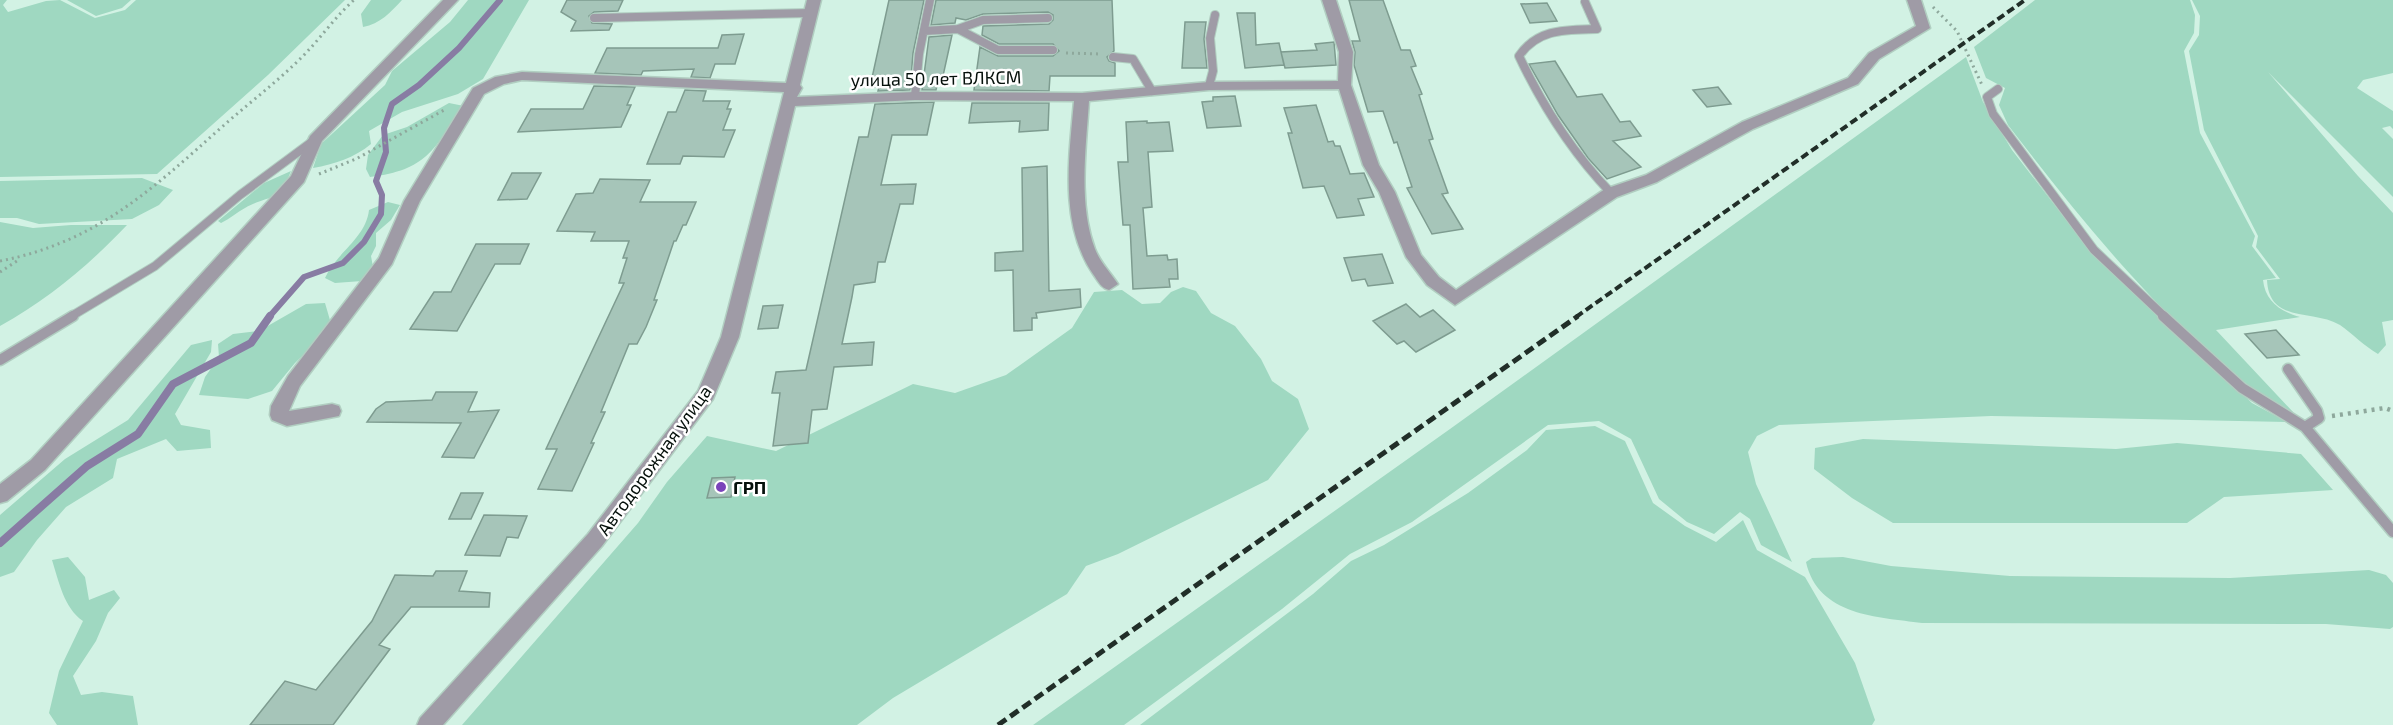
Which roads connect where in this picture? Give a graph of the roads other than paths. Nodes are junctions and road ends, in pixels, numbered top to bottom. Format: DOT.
graph roads {
  1 [pos="451,0"];
  2 [pos="930,0"];
  3 [pos="1329,0"];
  4 [pos="1915,1"];
  5 [pos="1585,2"];
  6 [pos="812,7"];
  7 [pos="1215,15"];
  8 [pos="594,18"];
  9 [pos="1048,18"];
  10 [pos="958,29"];
  11 [pos="924,31"];
  12 [pos="1053,50"];
  13 [pos="1113,57"];
  14 [pos="1344,85"];
  15 [pos="1209,86"];
  16 [pos="1998,89"];
  17 [pos="1152,91"];
  18 [pos="793,95"];
  19 [pos="915,96"];
  20 [pos="1082,97"];
  21 [pos="315,139"];
  22 [pos="1611,193"];
  23 [pos="1108,284"];
  24 [pos="0,360"];
  25 [pos="2288,369"];
  26 [pos="332,411"];
  27 [pos="2305,427"];
  28 [pos="0,495"];
  29 [pos="2393,532"];
  30 [pos="428,725"];
  1 -- 21 [label="street"];
  2 -- 11 [label="lane"];
  3 -- 14 [label="street"];
  4 -- 22 [label="street"];
  5 -- 22 [label="lane"];
  6 -- 8 [label="lane"];
  6 -- 18 [label="street, Автодорожная улица"];
  7 -- 15 [label="lane"];
  9 -- 10 [label="lane"];
  10 -- 11 [label="lane"];
  10 -- 12 [label="lane"];
  11 -- 19 [label="lane"];
  13 -- 17 [label="lane"];
  14 -- 15 [label="street, улица 50 лет ВЛКСМ"];
  14 -- 22 [label="street"];
  15 -- 17 [label="street, улица 50 лет ВЛКСМ"];
  16 -- 27 [label="lane"];
  17 -- 20 [label="street, улица 50 лет ВЛКСМ"];
  18 -- 19 [label="street, улица 50 лет ВЛКСМ"];
  18 -- 26 [label="street, улица 50 лет ВЛКСМ"];
  18 -- 30 [label="street, Автодорожная улица"];
  19 -- 20 [label="street, улица 50 лет ВЛКСМ"];
  20 -- 23 [label="street"];
  21 -- 24 [label="lane"];
  21 -- 28 [label="street"];
  25 -- 27 [label="lane"];
  27 -- 29 [label="lane"];
}
